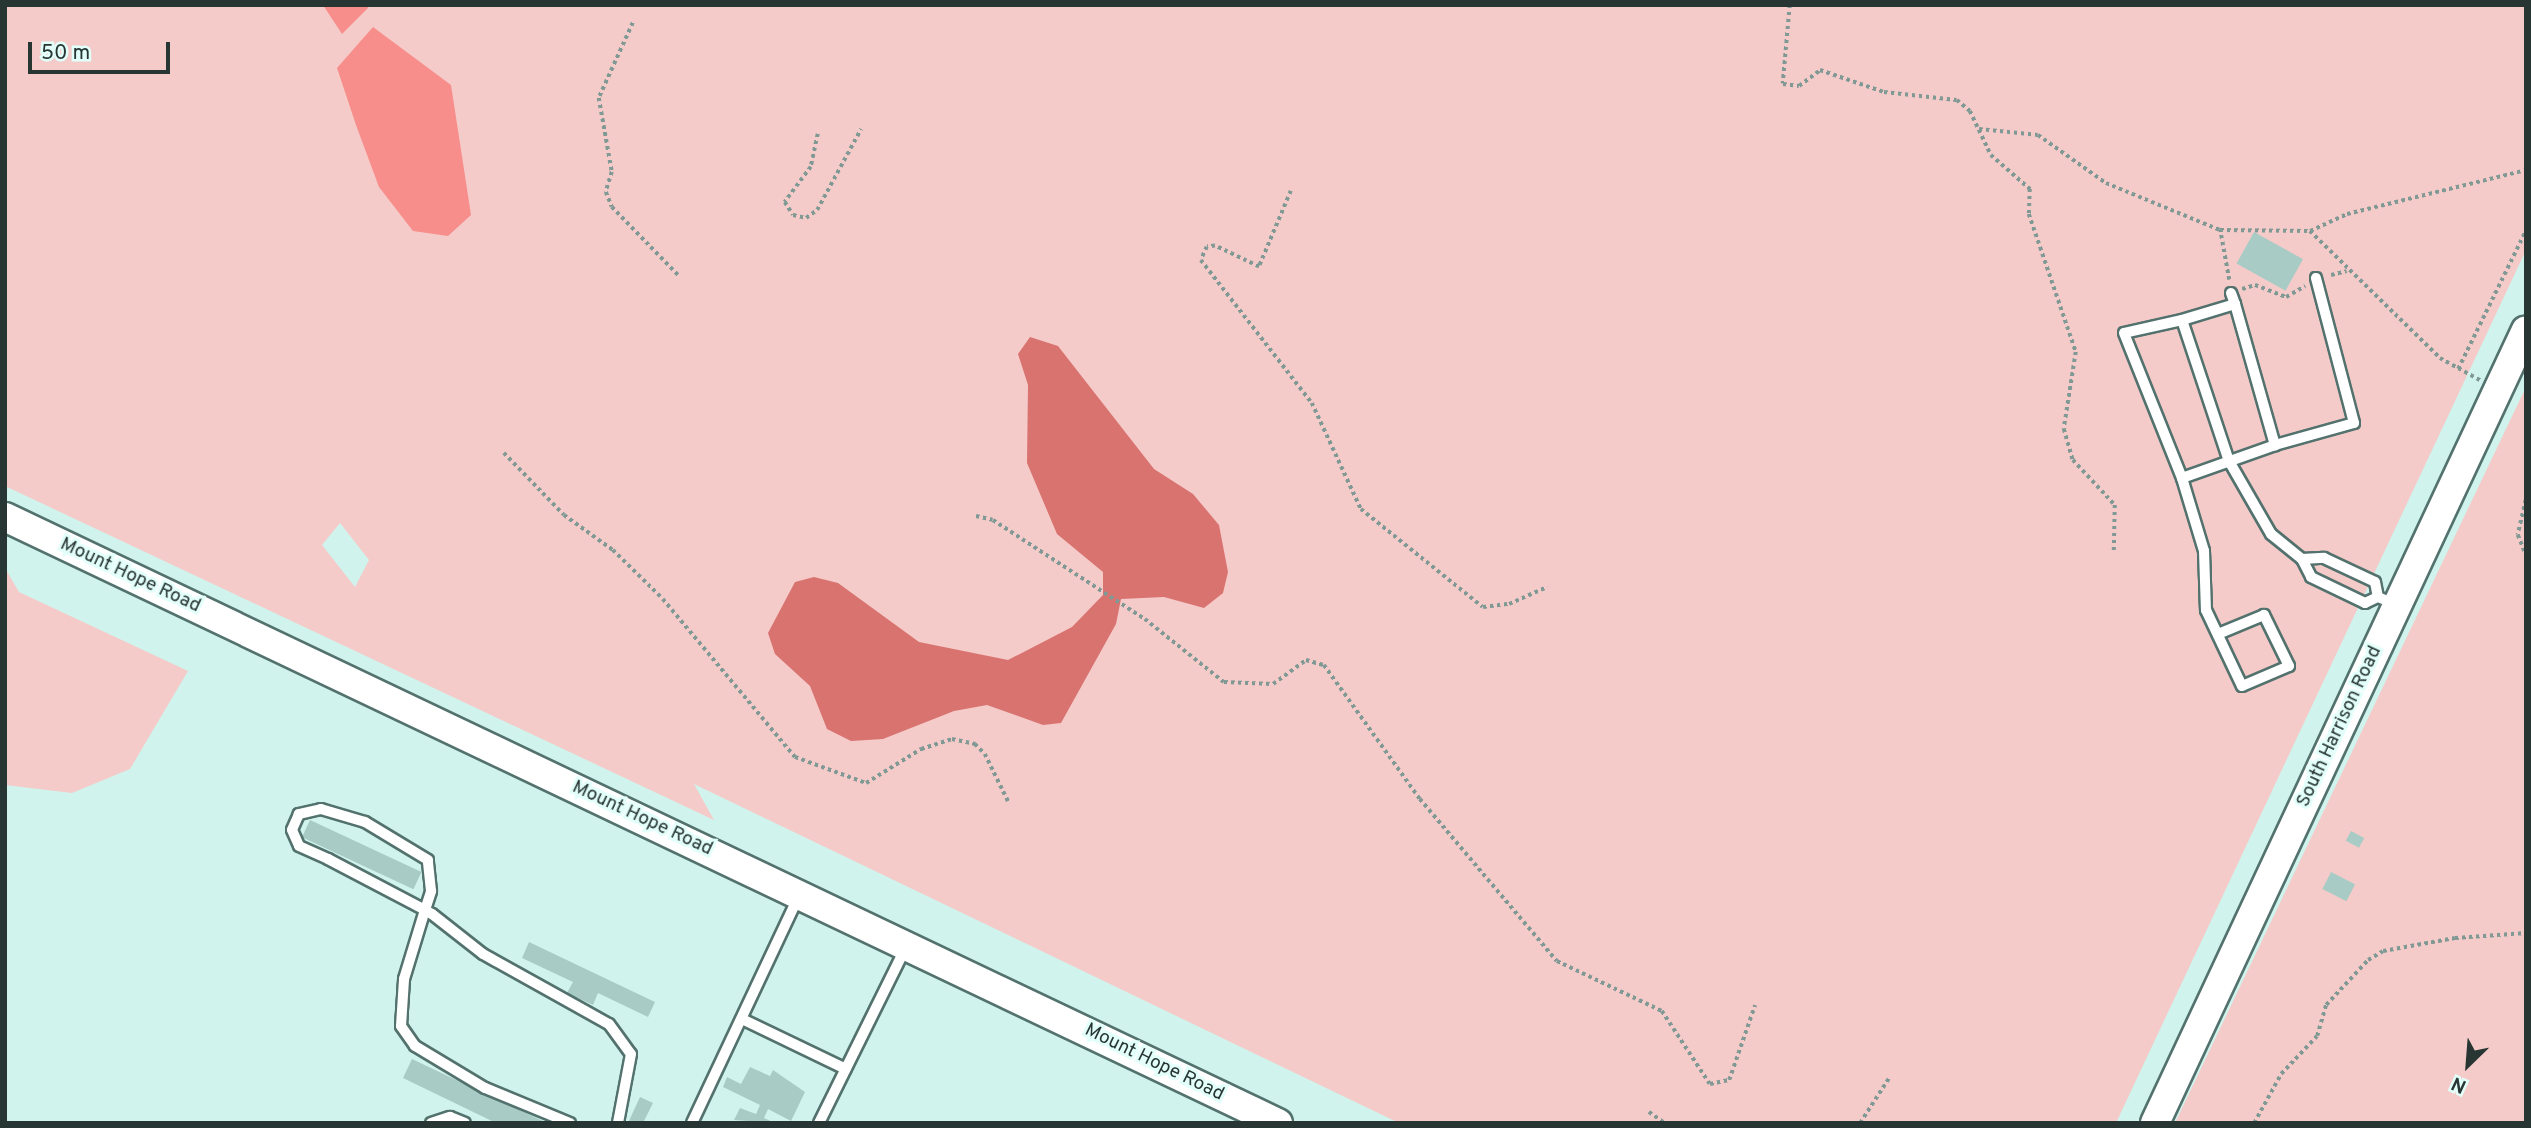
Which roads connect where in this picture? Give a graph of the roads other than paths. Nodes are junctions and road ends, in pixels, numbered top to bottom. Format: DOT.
graph roads {
  1 [pos="2316,278"];
  2 [pos="2182,320"];
  3 [pos="2526,330"];
  4 [pos="2275,445"];
  5 [pos="2229,461"];
  6 [pos="2182,478"];
  7 [pos="5,517"];
  8 [pos="2302,559"];
  9 [pos="2388,601"];
  10 [pos="2218,635"];
  11 [pos="800,893"];
  12 [pos="425,910"];
  13 [pos="907,944"];
  14 [pos="742,1019"];
  15 [pos="846,1069"];
  16 [pos="431,1123"];
  17 [pos="465,1123"];
  18 [pos="570,1123"];
  19 [pos="618,1123"];
  20 [pos="692,1123"];
  21 [pos="819,1123"];
  22 [pos="1278,1123"];
  23 [pos="2155,1123"];
  1 -- 4 [label="lane"];
  2 -- 4 [label="lane"];
  2 -- 5 [label="lane"];
  2 -- 6 [label="lane"];
  3 -- 9 [label="street, South Harrison Road"];
  4 -- 5 [label="lane"];
  5 -- 6 [label="lane"];
  5 -- 8 [label="lane"];
  6 -- 10 [label="lane"];
  7 -- 11 [label="street, Mount Hope Road"];
  8 -- 9 [label="lane"];
  8 -- 9 [label="lane"];
  9 -- 23 [label="street, South Harrison Road"];
  10 -- 10 [label="lane"];
  11 -- 13 [label="street, Mount Hope Road"];
  11 -- 14 [label="lane"];
  12 -- 12 [label="lane"];
  12 -- 18 [label="lane"];
  12 -- 19 [label="lane"];
  13 -- 15 [label="lane"];
  13 -- 22 [label="street, Mount Hope Road"];
  14 -- 15 [label="lane"];
  14 -- 20 [label="lane"];
  15 -- 21 [label="lane"];
  16 -- 17 [label="lane"];
}
